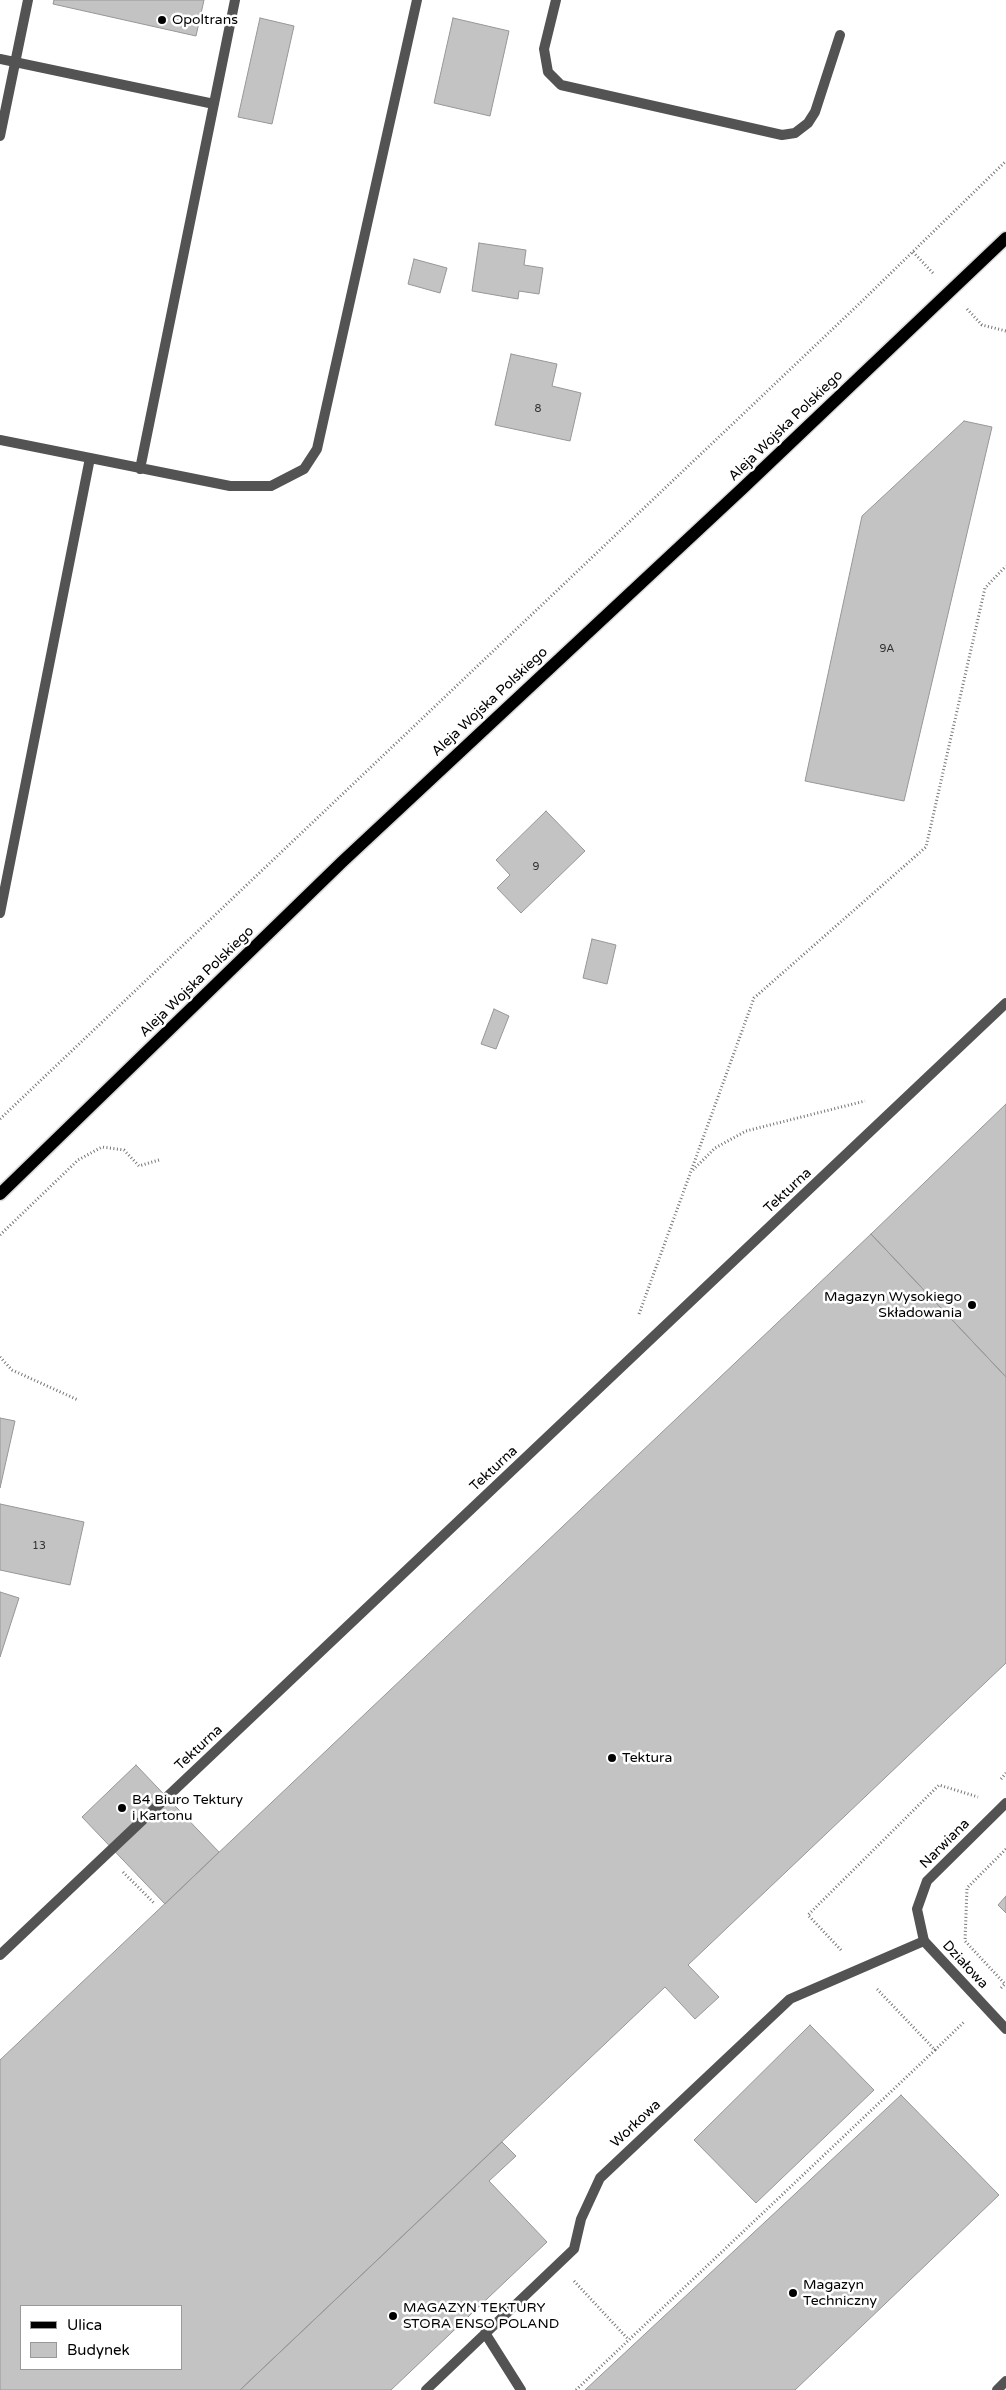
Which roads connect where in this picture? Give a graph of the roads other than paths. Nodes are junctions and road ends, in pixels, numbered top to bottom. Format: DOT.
graph roads {
  1 [pos="28,0"];
  2 [pos="236,0"];
  3 [pos="417,0"];
  4 [pos="556,0"];
  5 [pos="840,35"];
  6 [pos="0,59"];
  7 [pos="15,62"];
  8 [pos="214,104"];
  9 [pos="0,136"];
  10 [pos="1006,238"];
  11 [pos="0,440"];
  12 [pos="90,458"];
  13 [pos="140,469"];
  14 [pos="0,914"];
  15 [pos="1006,1003"];
  16 [pos="0,1194"];
  17 [pos="1006,1803"];
  18 [pos="924,1941"];
  19 [pos="0,1955"];
  20 [pos="1006,2028"];
  21 [pos="486,2333"];
  22 [pos="1006,2381"];
  23 [pos="426,2390"];
  24 [pos="521,2390"];
  25 [pos="996,2390"];
  1 -- 7 [label="street"];
  2 -- 8 [label="street"];
  3 -- 13 [label="street"];
  4 -- 5 [label="street"];
  6 -- 7 [label="street"];
  7 -- 8 [label="street"];
  7 -- 9 [label="street"];
  8 -- 13 [label="street"];
  10 -- 16 [label="main road, Aleja Wojska Polskiego"];
  11 -- 12 [label="street"];
  12 -- 13 [label="street"];
  12 -- 14 [label="street"];
  15 -- 19 [label="street, Tekturna"];
  17 -- 18 [label="street, Narwiana"];
  18 -- 20 [label="street, Działowa"];
  18 -- 21 [label="street, Workowa"];
  21 -- 23 [label="street, Workowa"];
  21 -- 24 [label="street"];
  22 -- 25 [label="street"];
}
